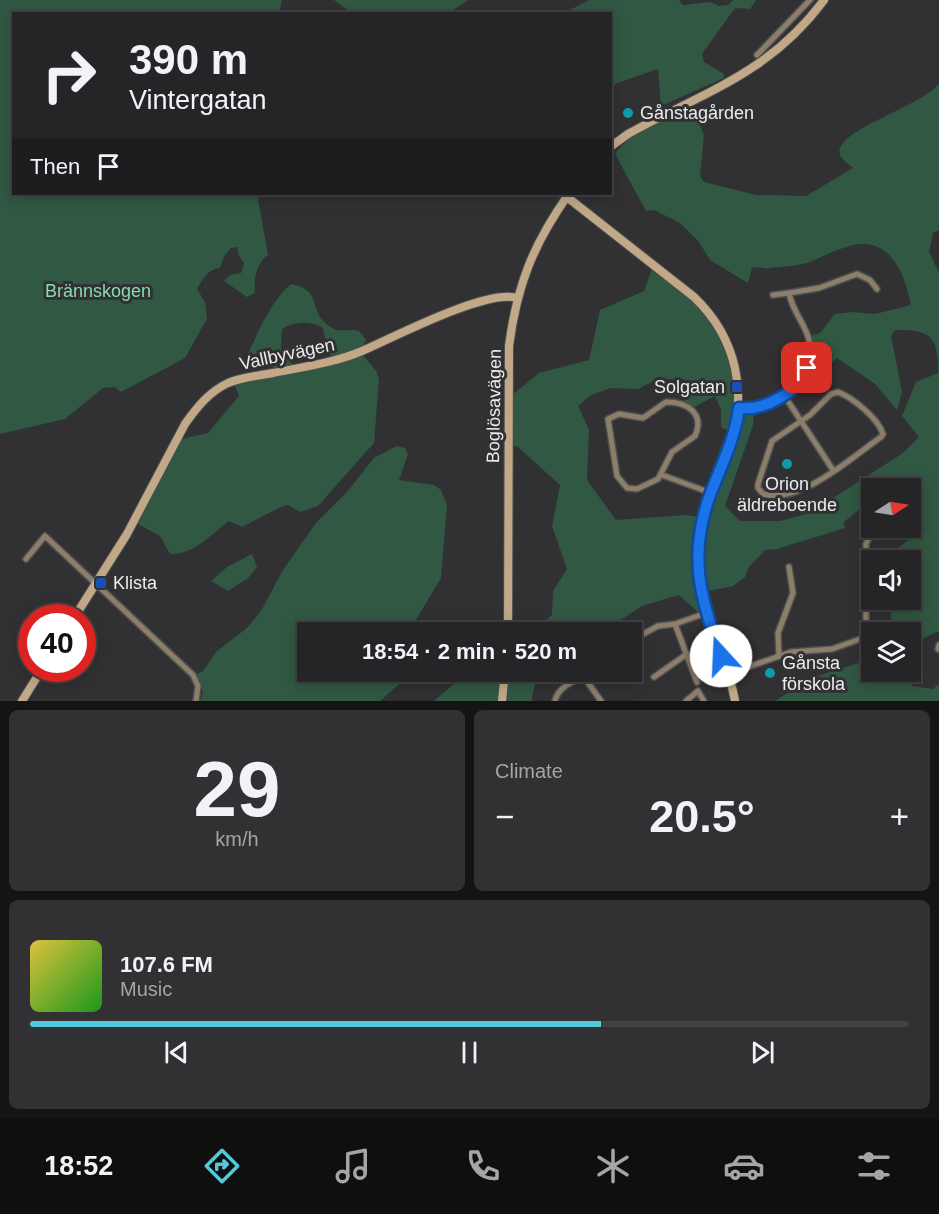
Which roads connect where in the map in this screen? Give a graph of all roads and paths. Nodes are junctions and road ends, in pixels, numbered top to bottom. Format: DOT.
graph roads {
  1 [pos="824,0"];
  2 [pos="809,2"];
  3 [pos="817,9"];
  4 [pos="757,55"];
  5 [pos="612,146"];
  6 [pos="568,195"];
  7 [pos="877,289"];
  8 [pos="789,293"];
  9 [pos="773,295"];
  10 [pos="517,298"];
  11 [pos="784,395"];
  12 [pos="739,408"];
  13 [pos="800,421"];
  14 [pos="833,470"];
  15 [pos="662,476"];
  16 [pos="711,493"];
  17 [pos="869,538"];
  18 [pos="26,559"];
  19 [pos="789,567"];
  20 [pos="96,584"];
  21 [pos="83,604"];
  22 [pos="706,614"];
  23 [pos="508,622"];
  24 [pos="675,624"];
  25 [pos="642,635"];
  26 [pos="687,654"];
  27 [pos="779,656"];
  28 [pos="728,674"];
  29 [pos="654,677"];
  30 [pos="34,682"];
  31 [pos="504,682"];
  32 [pos="574,682"];
  33 [pos="588,682"];
  34 [pos="697,682"];
  35 [pos="22,701"];
  36 [pos="195,701"];
  37 [pos="502,701"];
  38 [pos="555,701"];
  39 [pos="601,701"];
  40 [pos="686,701"];
  41 [pos="704,701"];
  42 [pos="735,701"];
  1 -- 3 [label="street"];
  2 -- 3 [label="street"];
  2 -- 4 [label="street"];
  3 -- 5 [label="street"];
  6 -- 10 [label="street, Boglösavägen"];
  6 -- 12 [label="street"];
  7 -- 8 [label="street"];
  8 -- 9 [label="street"];
  8 -- 11 [label="street"];
  10 -- 20 [label="street, Vallbyvägen"];
  10 -- 23 [label="street, Boglösavägen"];
  11 -- 12 [label="street"];
  11 -- 13 [label="street"];
  12 -- 16 [label="street"];
  13 -- 14 [label="street"];
  13 -- 14 [label="street"];
  13 -- 14 [label="street"];
  15 -- 15 [label="street"];
  15 -- 16 [label="street"];
  16 -- 22 [label="street"];
  17 -- 27 [label="street"];
  18 -- 20 [label="street"];
  19 -- 27 [label="street"];
  20 -- 21 [label="street, Vallbyvägen"];
  20 -- 36 [label="street"];
  22 -- 24 [label="street"];
  22 -- 28 [label="street"];
  24 -- 25 [label="street"];
  24 -- 26 [label="street"];
  26 -- 29 [label="street"];
  26 -- 34 [label="street"];
  27 -- 28 [label="street"];
  28 -- 42 [label="street"];
  30 -- 35 [label="street"];
  31 -- 37 [label="street"];
  32 -- 38 [label="street"];
  33 -- 39 [label="street"];
  40 -- 41 [label="street"];
}
